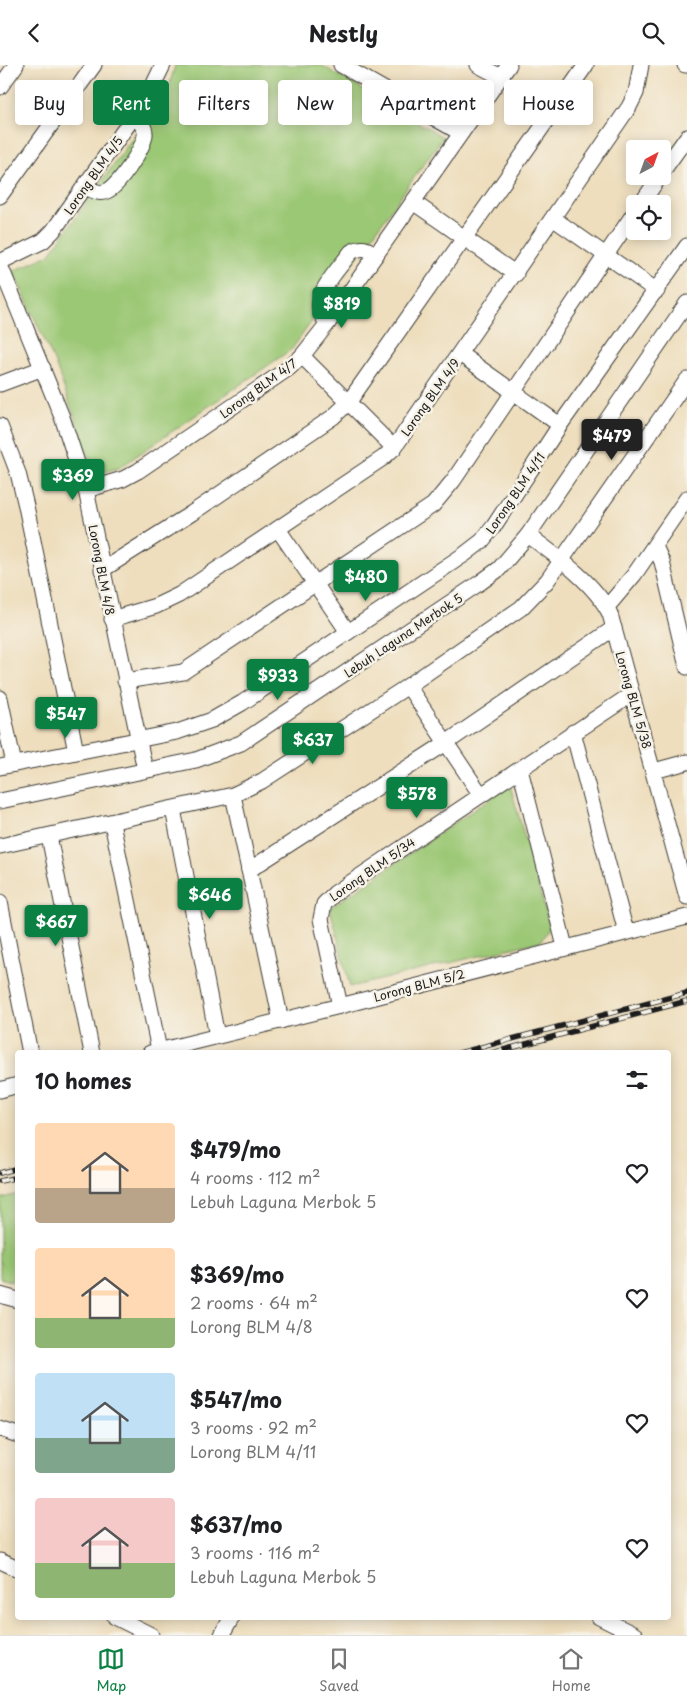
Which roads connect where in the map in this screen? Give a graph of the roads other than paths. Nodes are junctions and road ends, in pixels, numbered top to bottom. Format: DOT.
graph roads {
  1 [pos="16,65"];
  2 [pos="94,65"];
  3 [pos="163,65"];
  4 [pos="342,65"];
  5 [pos="478,65"];
  6 [pos="586,65"];
  7 [pos="641,65"];
  8 [pos="505,71"];
  9 [pos="156,80"];
  10 [pos="0,87"];
  11 [pos="128,125"];
  12 [pos="142,125"];
  13 [pos="461,133"];
  14 [pos="687,137"];
  15 [pos="671,159"];
  16 [pos="85,186"];
  17 [pos="0,196"];
  18 [pos="413,203"];
  19 [pos="554,219"];
  20 [pos="626,225"];
  21 [pos="466,238"];
  22 [pos="687,246"];
  23 [pos="376,255"];
  24 [pos="605,255"];
  25 [pos="0,263"];
  26 [pos="516,274"];
  27 [pos="657,291"];
  28 [pos="687,303"];
  29 [pos="328,323"];
  30 [pos="460,354"];
  31 [pos="302,356"];
  32 [pos="43,368"];
  33 [pos="687,380"];
  34 [pos="0,384"];
  35 [pos="514,391"];
  36 [pos="348,403"];
  37 [pos="560,425"];
  38 [pos="0,426"];
  39 [pos="394,448"];
  40 [pos="86,490"];
  41 [pos="687,498"];
  42 [pos="278,529"];
  43 [pos="528,535"];
  44 [pos="655,546"];
  45 [pos="561,560"];
  46 [pos="102,570"];
  47 [pos="315,583"];
  48 [pos="607,607"];
  49 [pos="112,619"];
  50 [pos="614,628"];
  51 [pos="348,632"];
  52 [pos="687,667"];
  53 [pos="125,681"];
  54 [pos="408,686"];
  55 [pos="632,694"];
  56 [pos="0,698"];
  57 [pos="574,732"];
  58 [pos="138,739"];
  59 [pos="446,743"];
  60 [pos="76,752"];
  61 [pos="687,762"];
  62 [pos="7,765"];
  63 [pos="520,769"];
  64 [pos="145,770"];
  65 [pos="654,771"];
  66 [pos="233,795"];
  67 [pos="480,795"];
  68 [pos="0,801"];
  69 [pos="173,809"];
  70 [pos="112,823"];
  71 [pos="48,836"];
  72 [pos="0,846"];
  73 [pos="249,870"];
  74 [pos="687,897"];
  75 [pos="0,902"];
  76 [pos="687,917"];
  77 [pos="626,932"];
  78 [pos="565,947"];
  79 [pos="340,1006"];
  80 [pos="281,1021"];
  81 [pos="218,1036"];
  82 [pos="29,1050"];
  83 [pos="91,1050"];
  84 [pos="154,1050"];
  85 [pos="158,1050"];
  86 [pos="15,1086"];
  87 [pos="0,1090"];
  88 [pos="0,1295"];
  89 [pos="15,1300"];
  90 [pos="0,1429"];
  91 [pos="15,1434"];
  92 [pos="0,1561"];
  93 [pos="15,1568"];
  94 [pos="121,1620"];
  95 [pos="230,1620"];
  96 [pos="604,1620"];
  97 [pos="151,1635"];
  98 [pos="222,1635"];
  99 [pos="635,1635"];
  1 -- 10 [label="street"];
  2 -- 17 [label="street"];
  3 -- 9 [label="street, Lorong BLM 4/5"];
  4 -- 13 [label="street"];
  5 -- 8 [label="street"];
  6 -- 21 [label="street"];
  7 -- 19 [label="street, Lorong BLM 4/9"];
  8 -- 13 [label="street, Lorong BLM 4/7"];
  11 -- 16 [label="street, Lorong BLM 4/5"];
  12 -- 16 [label="street"];
  13 -- 18 [label="street, Lorong BLM 4/7"];
  14 -- 15 [label="street"];
  16 -- 25 [label="street, Lorong BLM 4/5"];
  18 -- 21 [label="street"];
  18 -- 23 [label="street, Lorong BLM 4/7"];
  19 -- 24 [label="street"];
  19 -- 26 [label="street, Lorong BLM 4/9"];
  20 -- 24 [label="street"];
  21 -- 26 [label="street"];
  21 -- 36 [label="street"];
  22 -- 27 [label="street, Lorong BLM 4/11"];
  23 -- 29 [label="street, Lorong BLM 4/7"];
  23 -- 29 [label="street"];
  24 -- 27 [label="street"];
  24 -- 35 [label="street"];
  25 -- 32 [label="street, Lorong BLM 4/8"];
  26 -- 30 [label="street, Lorong BLM 4/9"];
  27 -- 37 [label="street, Lorong BLM 4/11"];
  28 -- 43 [label="street, Lebuh Laguna Merbok 5"];
  29 -- 31 [label="street, Lorong BLM 4/7"];
  30 -- 35 [label="street"];
  30 -- 39 [label="street, Lorong BLM 4/9"];
  31 -- 36 [label="street"];
  31 -- 40 [label="street, Lorong BLM 4/7"];
  32 -- 34 [label="street"];
  32 -- 40 [label="street, Lorong BLM 4/8"];
  33 -- 45 [label="street"];
  35 -- 37 [label="street"];
  35 -- 47 [label="street"];
  36 -- 39 [label="street"];
  36 -- 46 [label="street"];
  37 -- 51 [label="street, Lorong BLM 4/11"];
  38 -- 60 [label="street"];
  39 -- 42 [label="street, Lorong BLM 4/9"];
  40 -- 46 [label="street, Lorong BLM 4/8"];
  41 -- 44 [label="street"];
  42 -- 47 [label="street"];
  42 -- 49 [label="street, Lorong BLM 4/9"];
  43 -- 45 [label="street, Lorong BLM 5/38"];
  43 -- 64 [label="street, Lebuh Laguna Merbok 5"];
  44 -- 48 [label="street"];
  44 -- 52 [label="street"];
  45 -- 48 [label="street, Lorong BLM 5/38"];
  45 -- 54 [label="street"];
  46 -- 49 [label="street, Lorong BLM 4/8"];
  47 -- 51 [label="street"];
  47 -- 53 [label="street"];
  48 -- 50 [label="street, Lorong BLM 5/38"];
  49 -- 53 [label="street, Lorong BLM 4/8"];
  50 -- 55 [label="street, Lorong BLM 5/38"];
  50 -- 59 [label="street"];
  51 -- 58 [label="street, Lorong BLM 4/11"];
  53 -- 58 [label="street, Lorong BLM 4/8"];
  54 -- 59 [label="street"];
  54 -- 66 [label="street"];
  55 -- 57 [label="street, Lorong BLM 5/34"];
  55 -- 65 [label="street, Lorong BLM 5/38"];
  56 -- 62 [label="street"];
  57 -- 63 [label="street, Lorong BLM 5/34"];
  57 -- 77 [label="street"];
  58 -- 60 [label="street, Lorong BLM 4/11"];
  58 -- 64 [label="street, Lorong BLM 4/8"];
  59 -- 67 [label="street"];
  59 -- 73 [label="street"];
  60 -- 62 [label="street, Lorong BLM 4/11"];
  61 -- 65 [label="street"];
  63 -- 67 [label="street, Lorong BLM 5/34"];
  63 -- 78 [label="street"];
  64 -- 68 [label="street, Lebuh Laguna Merbok 5"];
  65 -- 74 [label="street, Lorong BLM 5/38"];
  66 -- 69 [label="street"];
  66 -- 73 [label="street"];
  67 -- 79 [label="street, Lorong BLM 5/34"];
  69 -- 70 [label="street"];
  69 -- 81 [label="street"];
  70 -- 71 [label="street"];
  70 -- 84 [label="street"];
  71 -- 72 [label="street"];
  71 -- 83 [label="street"];
  73 -- 80 [label="street"];
  75 -- 82 [label="street"];
  76 -- 77 [label="street, Lorong BLM 5/2"];
  77 -- 78 [label="street, Lorong BLM 5/2"];
  78 -- 79 [label="street, Lorong BLM 5/2"];
  79 -- 80 [label="street, Lorong BLM 5/2"];
  80 -- 81 [label="street, Lorong BLM 5/2"];
  81 -- 85 [label="street, Lorong BLM 5/2"];
  86 -- 87 [label="street"];
  88 -- 89 [label="street"];
  90 -- 91 [label="street"];
  92 -- 93 [label="street"];
  94 -- 97 [label="street"];
  95 -- 98 [label="street"];
  96 -- 99 [label="street"];
}
